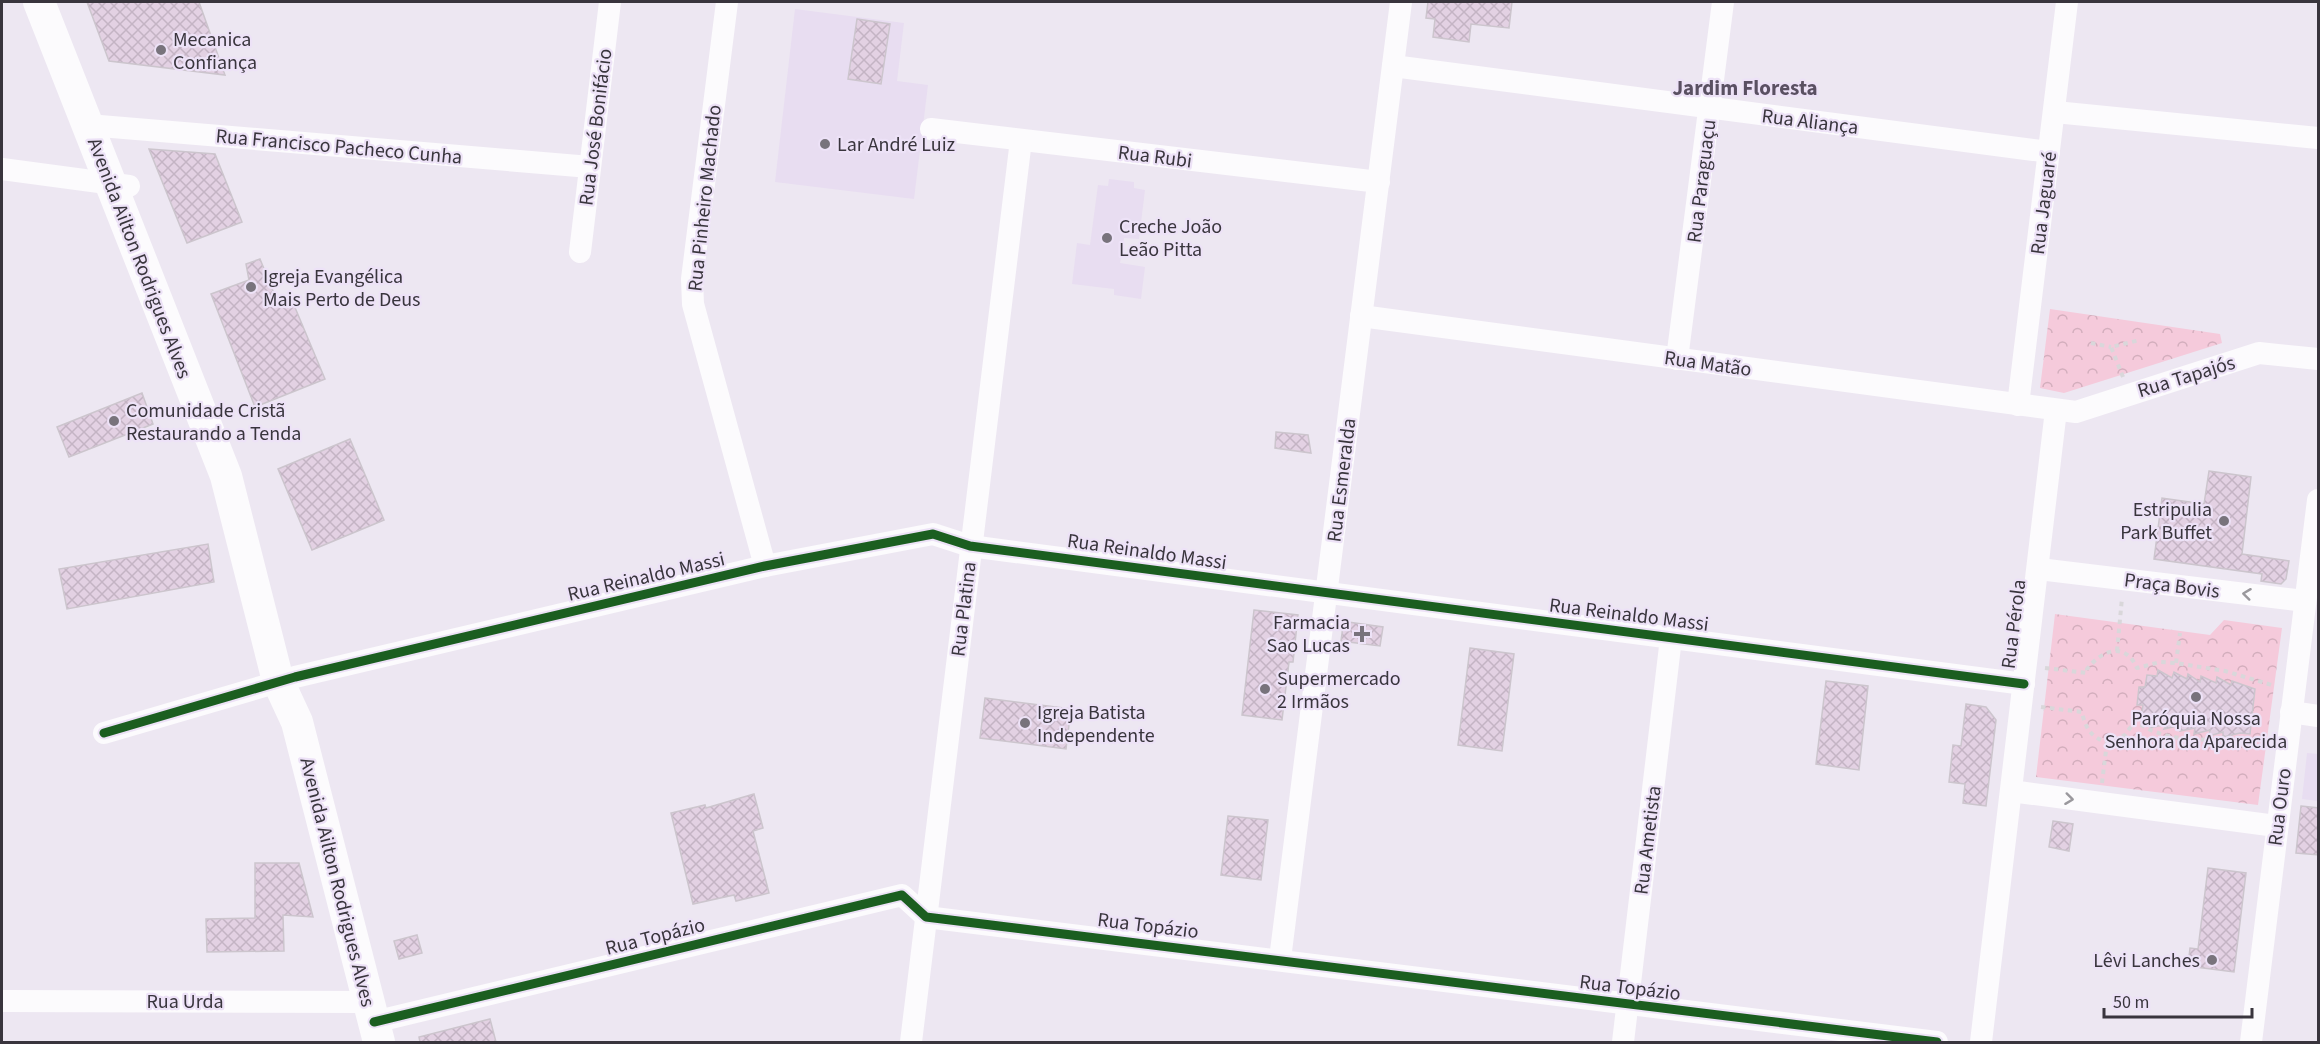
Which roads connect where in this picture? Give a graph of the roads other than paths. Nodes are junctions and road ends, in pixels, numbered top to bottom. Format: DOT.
graph roads {
  1 [pos="39,2"];
  2 [pos="57,2"];
  3 [pos="610,2"];
  4 [pos="727,2"];
  5 [pos="1401,2"];
  6 [pos="1723,2"];
  7 [pos="2067,2"];
  8 [pos="1393,66"];
  9 [pos="1710,108"];
  10 [pos="2055,112"];
  11 [pos="97,126"];
  12 [pos="932,129"];
  13 [pos="2319,138"];
  14 [pos="1021,140"];
  15 [pos="2049,152"];
  16 [pos="590,167"];
  17 [pos="2,168"];
  18 [pos="1379,182"];
  19 [pos="120,185"];
  20 [pos="580,252"];
  21 [pos="1361,316"];
  22 [pos="1677,359"];
  23 [pos="2319,359"];
  24 [pos="2018,405"];
  25 [pos="2056,410"];
  26 [pos="2319,500"];
  27 [pos="970,546"];
  28 [pos="765,566"];
  29 [pos="2038,569"];
  30 [pos="1328,593"];
  31 [pos="2305,601"];
  32 [pos="1671,638"];
  33 [pos="287,679"];
  34 [pos="2023,684"];
  35 [pos="2291,712"];
  36 [pos="2319,716"];
  37 [pos="104,733"];
  38 [pos="2011,791"];
  39 [pos="2276,826"];
  40 [pos="929,889"];
  41 [pos="902,895"];
  42 [pos="926,917"];
  43 [pos="1280,959"];
  44 [pos="2,1000"];
  45 [pos="1628,1006"];
  46 [pos="374,1022"];
  47 [pos="911,1042"];
  48 [pos="1623,1042"];
  49 [pos="1936,1042"];
  50 [pos="1981,1042"];
  51 [pos="2251,1042"];
  1 -- 11 [label="main road, Avenida Ailton Rodrigues Alves"];
  2 -- 11 [label="main road, Avenida Ailton Rodrigues Alves"];
  3 -- 16 [label="street, Rua José Bonifácio"];
  4 -- 28 [label="street, Rua Pinheiro Machado"];
  5 -- 8 [label="street, Rua Esmeralda"];
  6 -- 9 [label="street, Rua Paraguaçu"];
  7 -- 10 [label="street, Rua Jaguaré"];
  8 -- 9 [label="street, Rua Aliança"];
  8 -- 18 [label="street, Rua Esmeralda"];
  9 -- 15 [label="street, Rua Aliança"];
  9 -- 22 [label="street, Rua Paraguaçu"];
  10 -- 13 [label="street"];
  10 -- 15 [label="street, Rua Jaguaré"];
  11 -- 16 [label="street, Rua Francisco Pacheco Cunha"];
  11 -- 19 [label="main road, Avenida Ailton Rodrigues Alves"];
  12 -- 14 [label="street, Rua Rubi"];
  14 -- 18 [label="street, Rua Rubi"];
  14 -- 27 [label="street, Rua Platina"];
  15 -- 24 [label="street, Rua Jaguaré"];
  16 -- 20 [label="street, Rua José Bonifácio"];
  17 -- 19 [label="street"];
  18 -- 21 [label="street, Rua Esmeralda"];
  19 -- 33 [label="main road, Avenida Ailton Rodrigues Alves"];
  21 -- 22 [label="street, Rua Matão"];
  21 -- 30 [label="street, Rua Esmeralda"];
  22 -- 24 [label="street, Rua Matão"];
  23 -- 25 [label="street, Rua Tapajós"];
  24 -- 25 [label="street, Rua Matão"];
  25 -- 29 [label="street, Rua Pérola"];
  26 -- 31 [label="street, Rua Ouro"];
  27 -- 28 [label="street, Rua Reinaldo Massi"];
  27 -- 30 [label="street, Rua Reinaldo Massi"];
  27 -- 40 [label="street, Rua Platina"];
  28 -- 33 [label="street, Rua Reinaldo Massi"];
  31 -- 29 [label="street, Praça Bovis, one-way"];
  29 -- 34 [label="street, Rua Pérola"];
  30 -- 32 [label="street, Rua Reinaldo Massi"];
  30 -- 43 [label="street, Rua Esmeralda"];
  31 -- 35 [label="street, Rua Ouro"];
  32 -- 34 [label="street, Rua Reinaldo Massi"];
  32 -- 45 [label="street, Rua Ametista"];
  33 -- 37 [label="street, Rua Reinaldo Massi"];
  33 -- 46 [label="main road, Avenida Ailton Rodrigues Alves"];
  34 -- 38 [label="street, Rua Pérola"];
  35 -- 36 [label="street"];
  35 -- 39 [label="street, Rua Ouro"];
  38 -- 39 [label="street, one-way"];
  38 -- 50 [label="street, Rua Pérola"];
  39 -- 51 [label="street, Rua Ouro"];
  40 -- 41 [label="street, Rua Topázio"];
  40 -- 42 [label="street, Rua Platina"];
  41 -- 42 [label="street"];
  41 -- 46 [label="street, Rua Topázio"];
  42 -- 43 [label="street, Rua Topázio"];
  42 -- 47 [label="street, Rua Platina"];
  43 -- 45 [label="street, Rua Topázio"];
  44 -- 46 [label="street, Rua Urda"];
  45 -- 48 [label="street, Rua Ametista"];
  45 -- 49 [label="street, Rua Topázio"];
}
